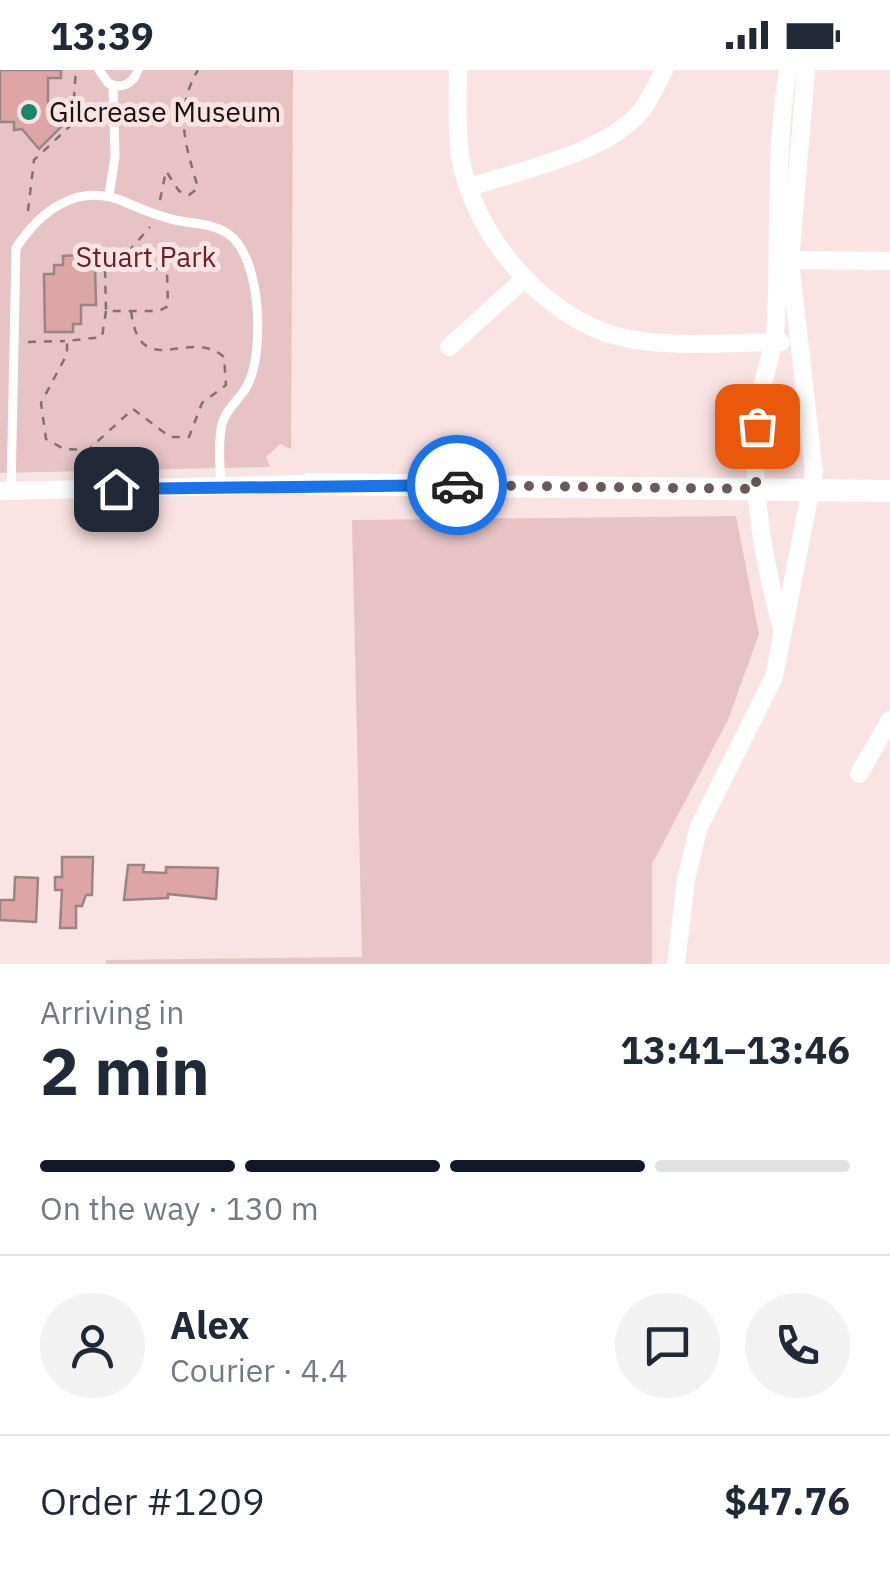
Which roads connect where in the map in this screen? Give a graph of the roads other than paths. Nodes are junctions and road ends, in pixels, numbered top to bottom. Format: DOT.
graph roads {
  1 [pos="100,70"];
  2 [pos="138,70"];
  3 [pos="458,70"];
  4 [pos="664,70"];
  5 [pos="788,70"];
  6 [pos="806,70"];
  7 [pos="114,86"];
  8 [pos="470,187"];
  9 [pos="109,196"];
  10 [pos="783,260"];
  11 [pos="890,262"];
  12 [pos="525,278"];
  13 [pos="773,342"];
  14 [pos="797,342"];
  15 [pos="449,346"];
  16 [pos="309,484"];
  17 [pos="221,487"];
  18 [pos="756,489"];
  19 [pos="811,490"];
  20 [pos="5,491"];
  21 [pos="890,491"];
  22 [pos="782,631"];
  23 [pos="890,720"];
  24 [pos="859,774"];
  25 [pos="676,964"];
  1 -- 7 [label="lane"];
  2 -- 7 [label="lane"];
  3 -- 8 [label="street"];
  4 -- 8 [label="street"];
  5 -- 10 [label="street"];
  6 -- 10 [label="street"];
  7 -- 9 [label="lane"];
  8 -- 12 [label="street"];
  9 -- 17 [label="lane"];
  9 -- 20 [label="lane"];
  10 -- 11 [label="street"];
  10 -- 13 [label="street"];
  10 -- 14 [label="street"];
  12 -- 13 [label="street"];
  12 -- 15 [label="street"];
  13 -- 14 [label="street"];
  13 -- 18 [label="street"];
  14 -- 19 [label="street"];
  16 -- 17 [label="street"];
  16 -- 18 [label="street"];
  17 -- 20 [label="street"];
  18 -- 19 [label="street"];
  18 -- 22 [label="street"];
  19 -- 21 [label="street"];
  19 -- 22 [label="street"];
  22 -- 25 [label="street"];
  23 -- 24 [label="street"];
}
